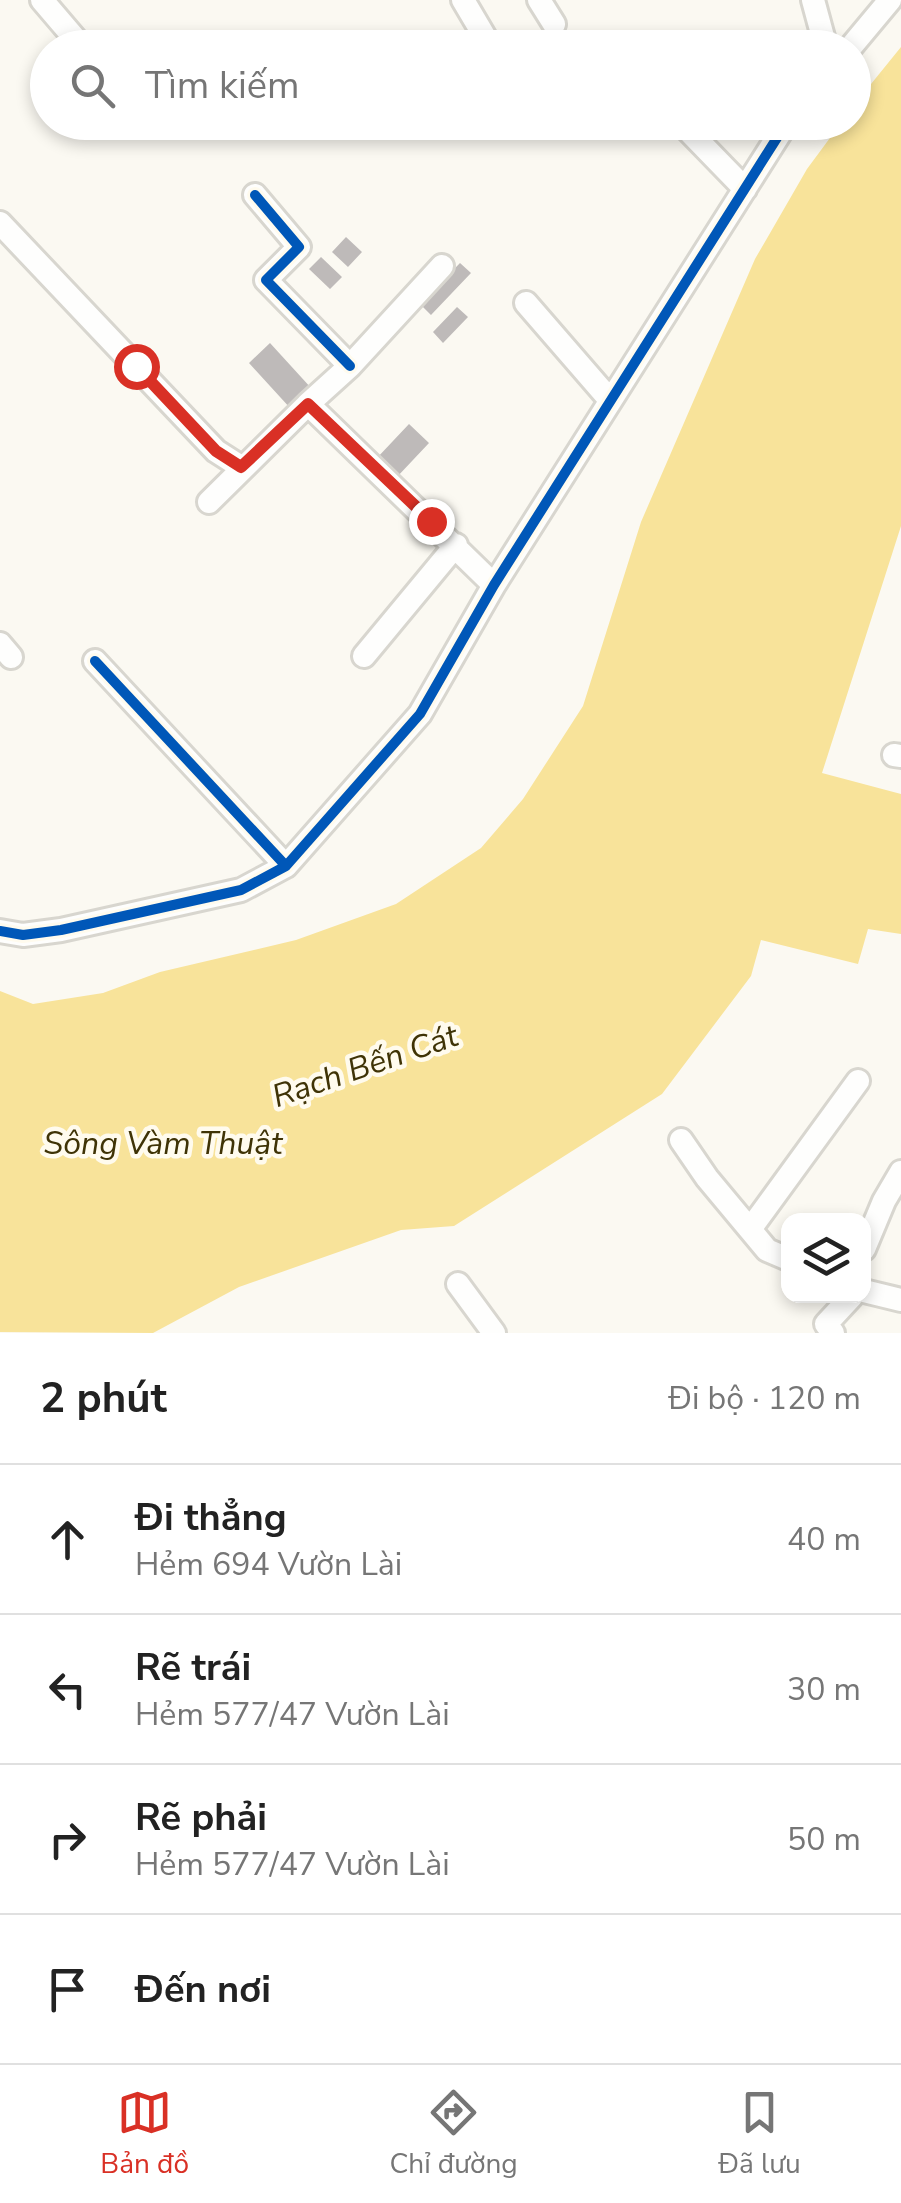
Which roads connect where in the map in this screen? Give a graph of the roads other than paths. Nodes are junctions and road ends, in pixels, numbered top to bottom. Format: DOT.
graph roads {
  1 [pos="42,0"];
  2 [pos="462,0"];
  3 [pos="539,0"];
  4 [pos="812,0"];
  5 [pos="890,0"];
  6 [pos="554,24"];
  7 [pos="67,30"];
  8 [pos="480,30"];
  9 [pos="821,30"];
  10 [pos="865,30"];
  11 [pos="697,140"];
  12 [pos="776,140"];
  13 [pos="745,189"];
  14 [pos="255,196"];
  15 [pos="2,224"];
  16 [pos="442,266"];
  17 [pos="526,303"];
  18 [pos="350,366"];
  19 [pos="610,400"];
  20 [pos="308,404"];
  21 [pos="241,467"];
  22 [pos="209,502"];
  23 [pos="456,545"];
  24 [pos="494,585"];
  25 [pos="364,656"];
  26 [pos="95,661"];
  27 [pos="286,866"];
  28 [pos="0,931"];
  29 [pos="858,1080"];
  30 [pos="681,1140"];
  31 [pos="901,1172"];
  32 [pos="752,1228"];
  33 [pos="871,1232"];
  34 [pos="781,1256"];
  35 [pos="458,1284"];
  36 [pos="871,1293"];
  37 [pos="901,1300"];
  38 [pos="846,1303"];
  39 [pos="494,1333"];
  40 [pos="833,1333"];
  1 -- 7 [label="street"];
  2 -- 8 [label="street"];
  3 -- 6 [label="street"];
  4 -- 9 [label="street"];
  5 -- 10 [label="street"];
  11 -- 13 [label="street"];
  12 -- 13 [label="street"];
  13 -- 19 [label="street"];
  14 -- 18 [label="street"];
  15 -- 21 [label="street"];
  16 -- 18 [label="street"];
  17 -- 19 [label="street"];
  18 -- 20 [label="street"];
  19 -- 24 [label="street"];
  20 -- 21 [label="street"];
  20 -- 23 [label="street"];
  21 -- 22 [label="street"];
  23 -- 24 [label="street"];
  23 -- 25 [label="street"];
  24 -- 27 [label="street"];
  26 -- 27 [label="street"];
  27 -- 28 [label="street"];
  29 -- 32 [label="street"];
  30 -- 32 [label="street"];
  31 -- 33 [label="street"];
  32 -- 34 [label="street"];
  35 -- 39 [label="street"];
  36 -- 37 [label="street"];
  38 -- 40 [label="street"];
}
